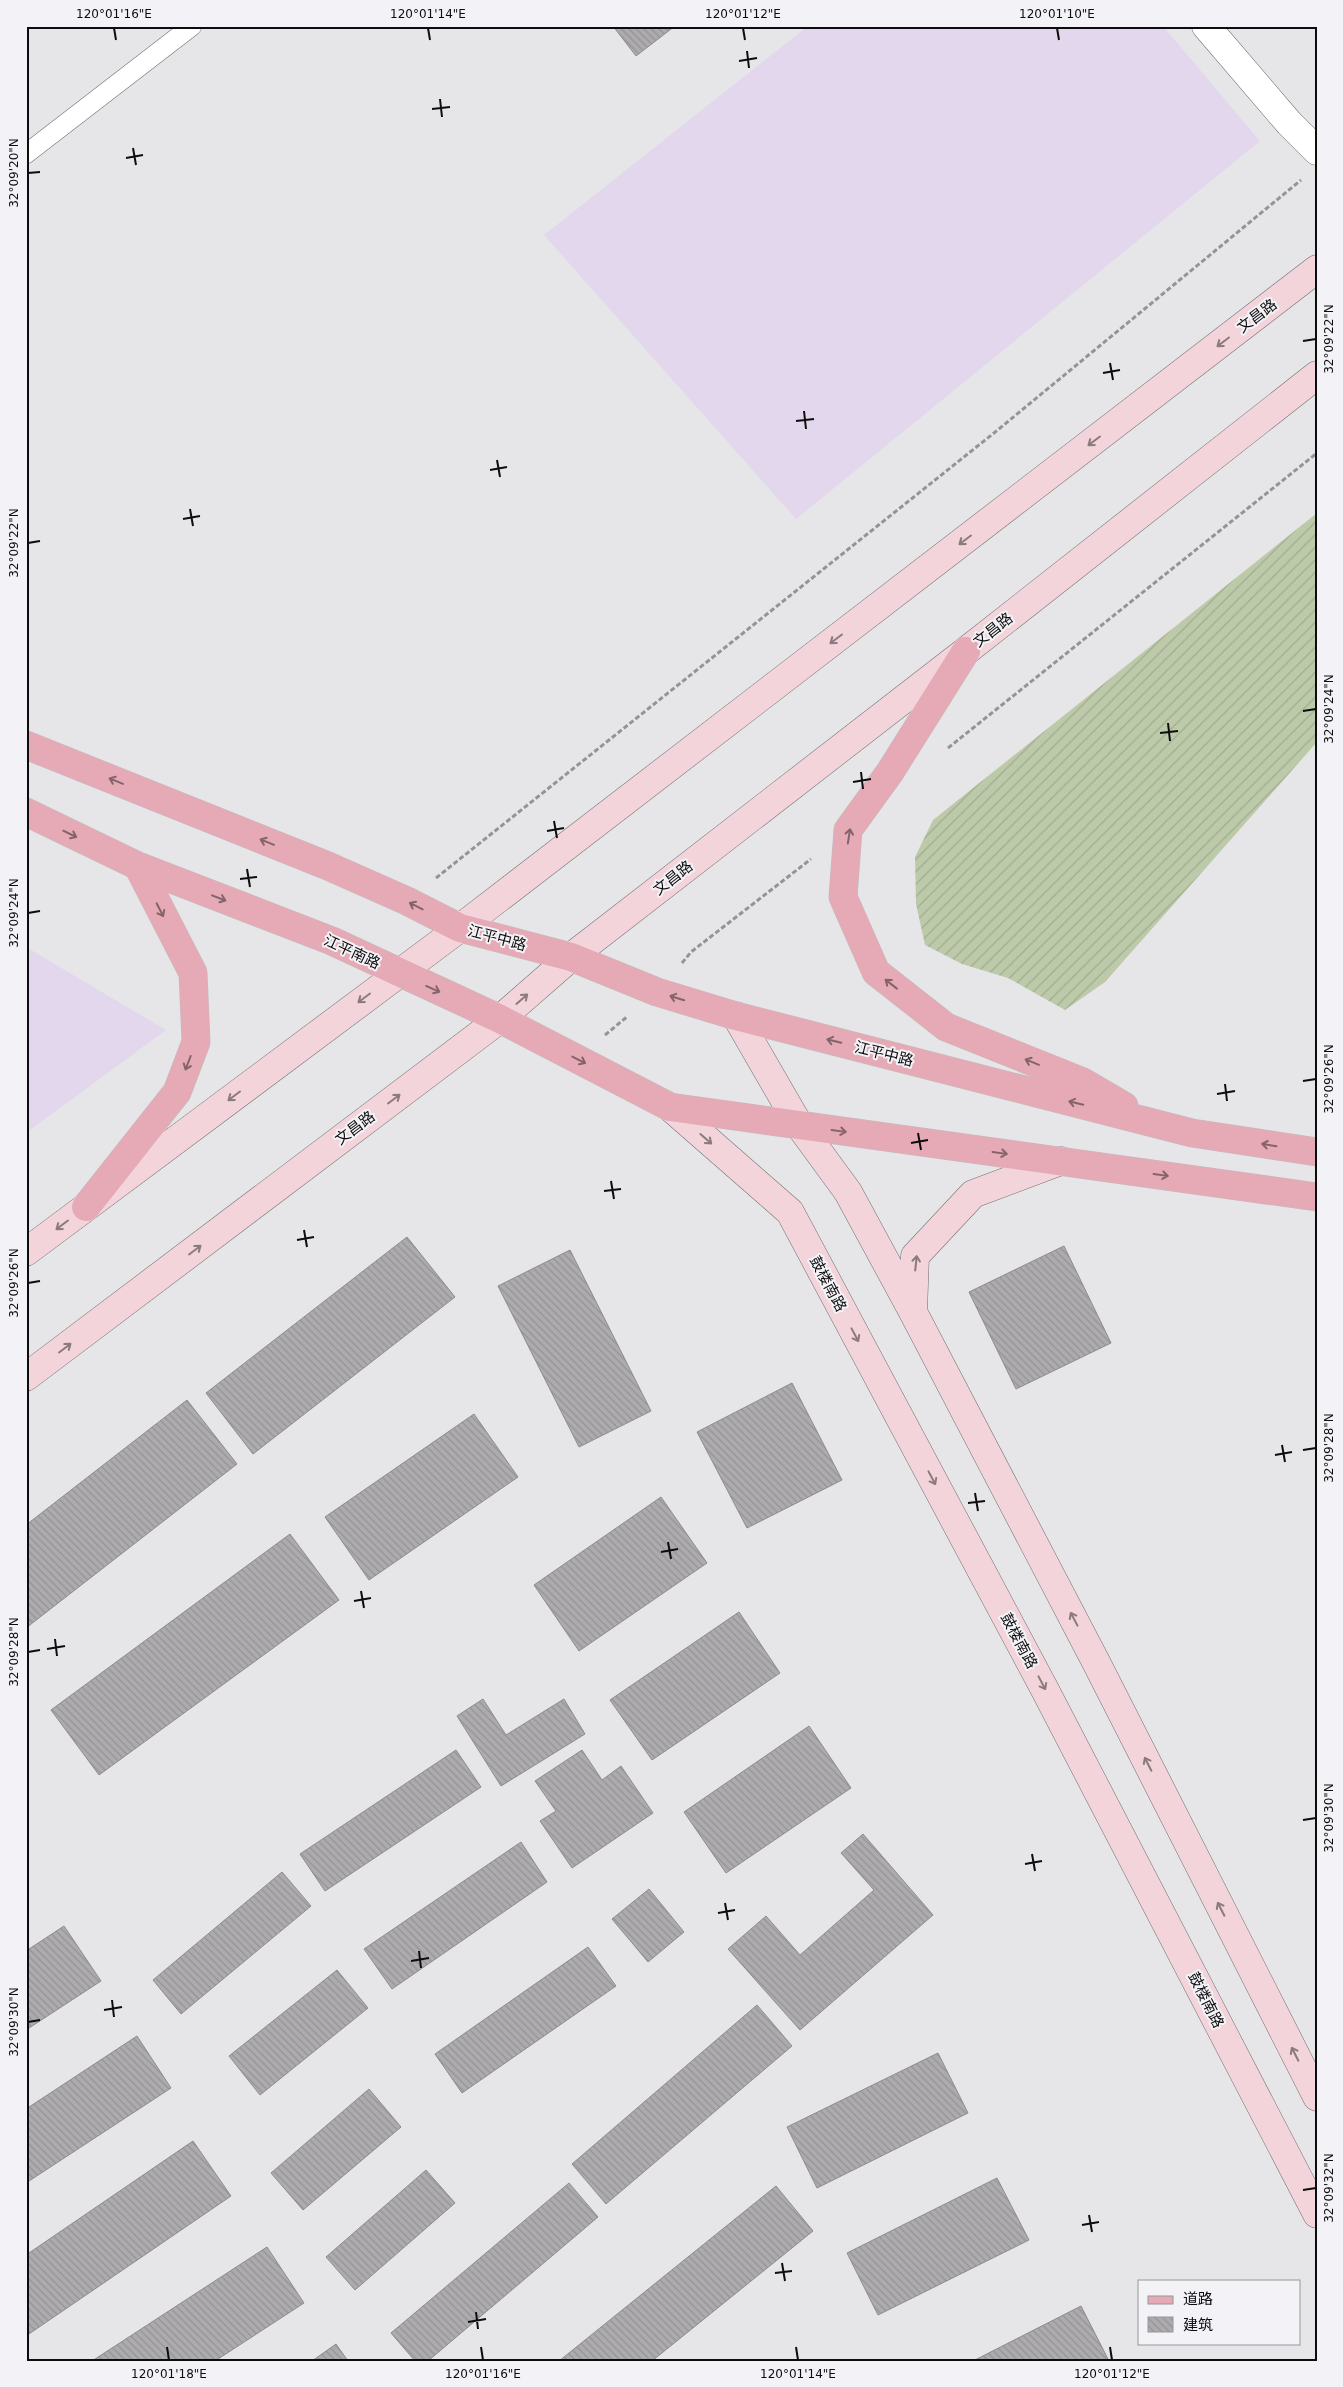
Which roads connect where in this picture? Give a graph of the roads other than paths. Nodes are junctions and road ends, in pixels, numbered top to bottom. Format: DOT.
graph roads {
  1 [pos="192,26"];
  2 [pos="1206,26"];
  3 [pos="26,154"];
  4 [pos="1313,162"];
  5 [pos="1317,269"];
  6 [pos="1317,375"];
  7 [pos="966,651"];
  8 [pos="26,745"];
  9 [pos="26,812"];
  10 [pos="138,866"];
  11 [pos="460,928"];
  12 [pos="571,958"];
  13 [pos="398,973"];
  14 [pos="736,1016"];
  15 [pos="500,1019"];
  16 [pos="670,1107"];
  17 [pos="1154,1123"];
  18 [pos="799,1125"];
  19 [pos="1317,1152"];
  20 [pos="1061,1161"];
  21 [pos="1317,1197"];
  22 [pos="86,1207"];
  23 [pos="26,1252"];
  24 [pos="913,1312"];
  25 [pos="26,1377"];
  26 [pos="1317,2098"];
  27 [pos="1317,2214"];
  1 -- 3 [label="lane"];
  2 -- 4 [label="street"];
  5 -- 11 [label="main road, 文昌路, one-way"];
  6 -- 7 [label="main road, 文昌路"];
  7 -- 12 [label="main road, 文昌路"];
  17 -- 7 [label="main road, one-way"];
  11 -- 8 [label="main road, one-way"];
  9 -- 10 [label="main road, 江平南路, one-way"];
  10 -- 13 [label="main road, 江平南路, one-way"];
  10 -- 22 [label="main road, one-way"];
  11 -- 12 [label="main road, 江平中路"];
  11 -- 13 [label="main road, 文昌路"];
  14 -- 12 [label="main road, 江平中路, one-way"];
  15 -- 12 [label="main road, 文昌路, one-way"];
  13 -- 15 [label="main road, 江平南路, one-way"];
  13 -- 22 [label="main road, 文昌路, one-way"];
  17 -- 14 [label="main road, 江平中路, one-way"];
  14 -- 18 [label="main road"];
  15 -- 16 [label="main road, 江平南路, one-way"];
  25 -- 15 [label="main road, 文昌路, one-way"];
  16 -- 18 [label="main road"];
  16 -- 27 [label="main road, 鼓楼南路, one-way"];
  19 -- 17 [label="main road, 江平中路, one-way"];
  18 -- 20 [label="main road, one-way"];
  18 -- 24 [label="main road"];
  20 -- 21 [label="main road, one-way"];
  24 -- 20 [label="main road, one-way"];
  22 -- 23 [label="main road, 文昌路, one-way"];
  26 -- 24 [label="main road, one-way"];
}
